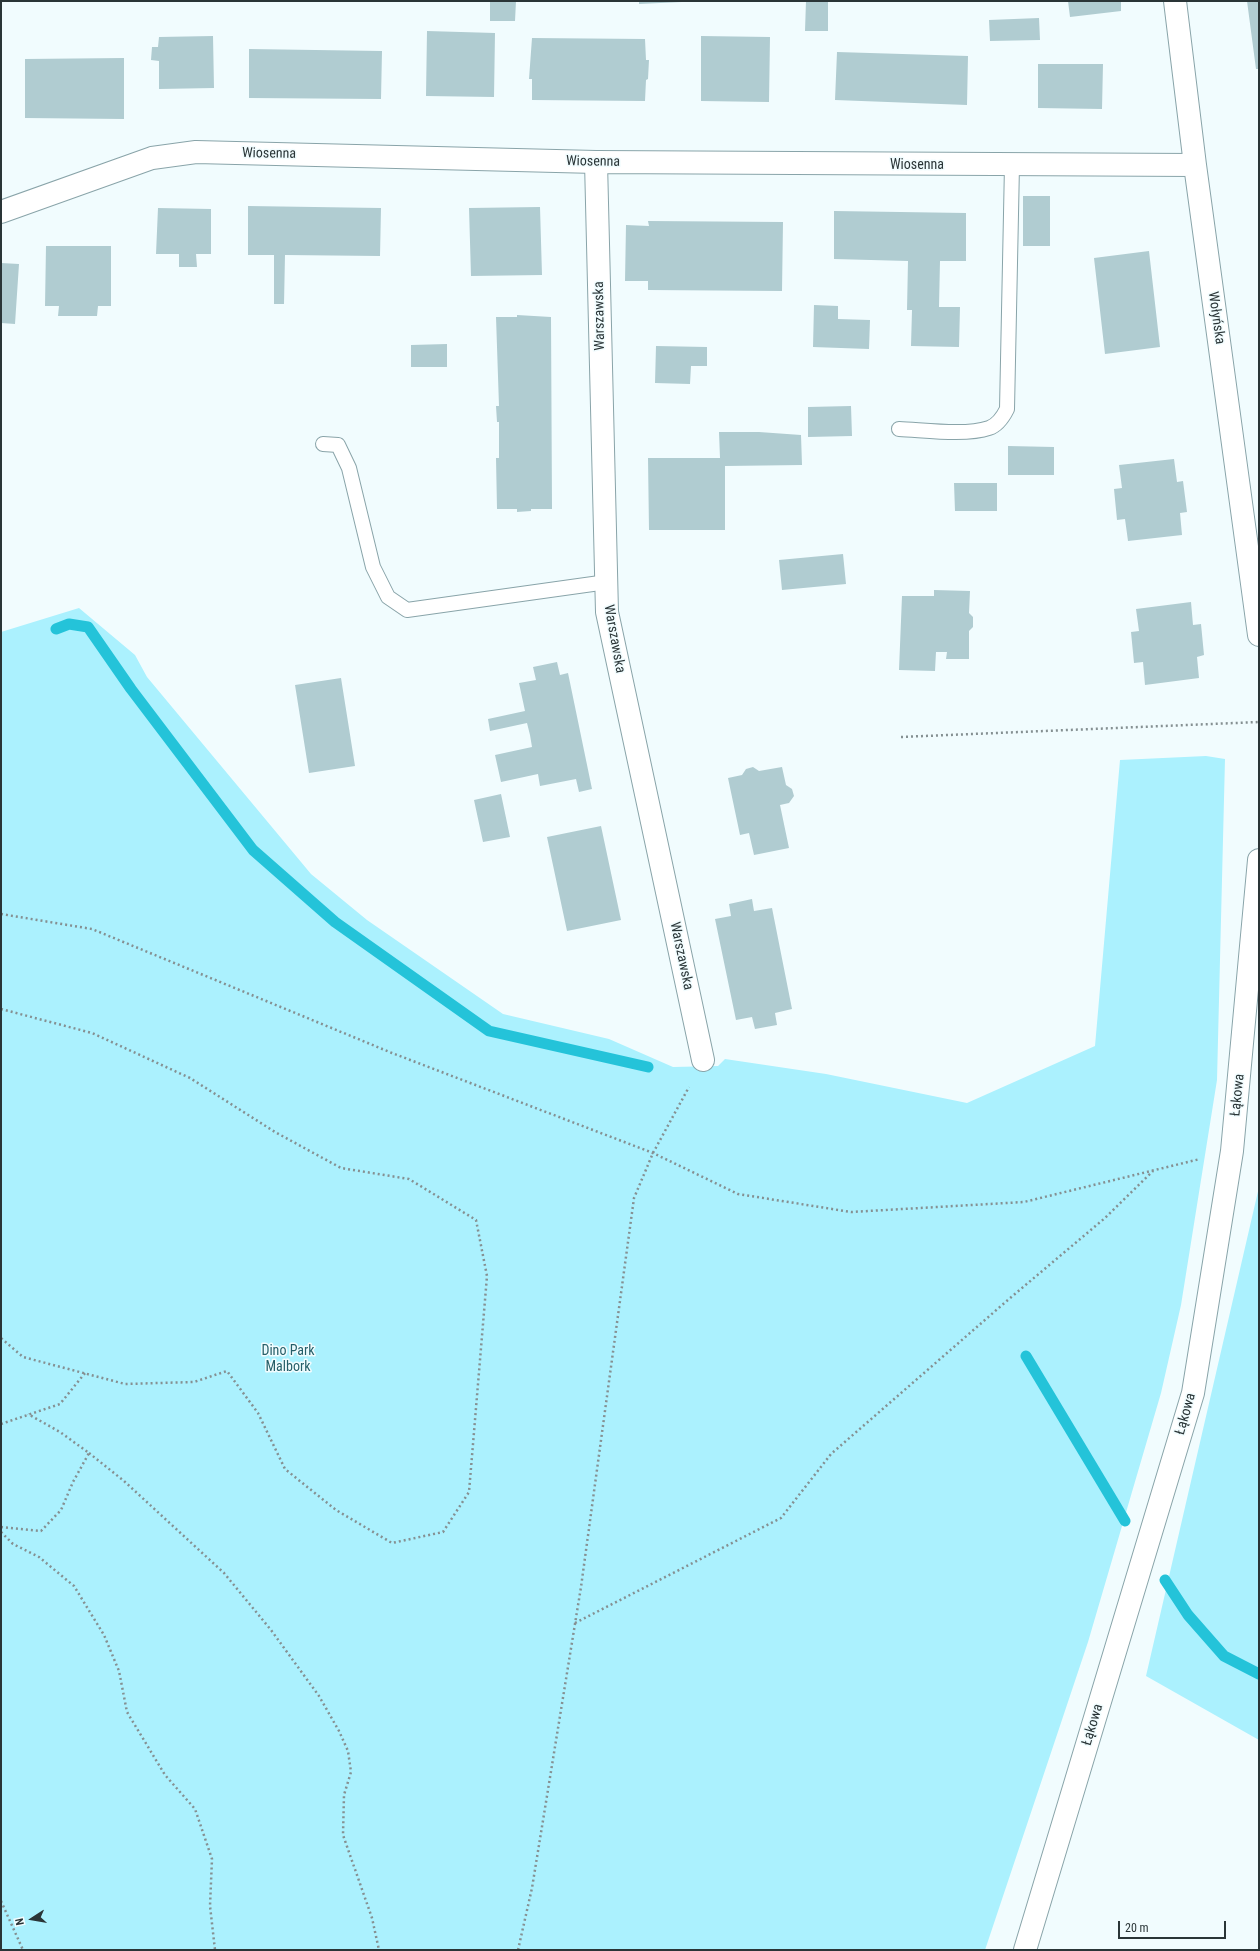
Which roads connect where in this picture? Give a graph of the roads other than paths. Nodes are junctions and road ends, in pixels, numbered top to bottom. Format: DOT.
graph roads {
  1 [pos="1175,1"];
  2 [pos="596,162"];
  3 [pos="1012,165"];
  4 [pos="1195,165"];
  5 [pos="1,212"];
  6 [pos="899,429"];
  7 [pos="323,444"];
  8 [pos="607,582"];
  9 [pos="1259,635"];
  10 [pos="1259,860"];
  11 [pos="703,1060"];
  12 [pos="1025,1950"];
  1 -- 4 [label="street, Wołyńska"];
  2 -- 3 [label="street, Wiosenna"];
  2 -- 5 [label="street, Wiosenna"];
  2 -- 8 [label="street, Warszawska"];
  3 -- 4 [label="street, Wiosenna"];
  3 -- 6 [label="lane"];
  4 -- 9 [label="street, Wołyńska"];
  7 -- 8 [label="lane"];
  8 -- 11 [label="street, Warszawska"];
  10 -- 12 [label="street, Łąkowa"];
}
